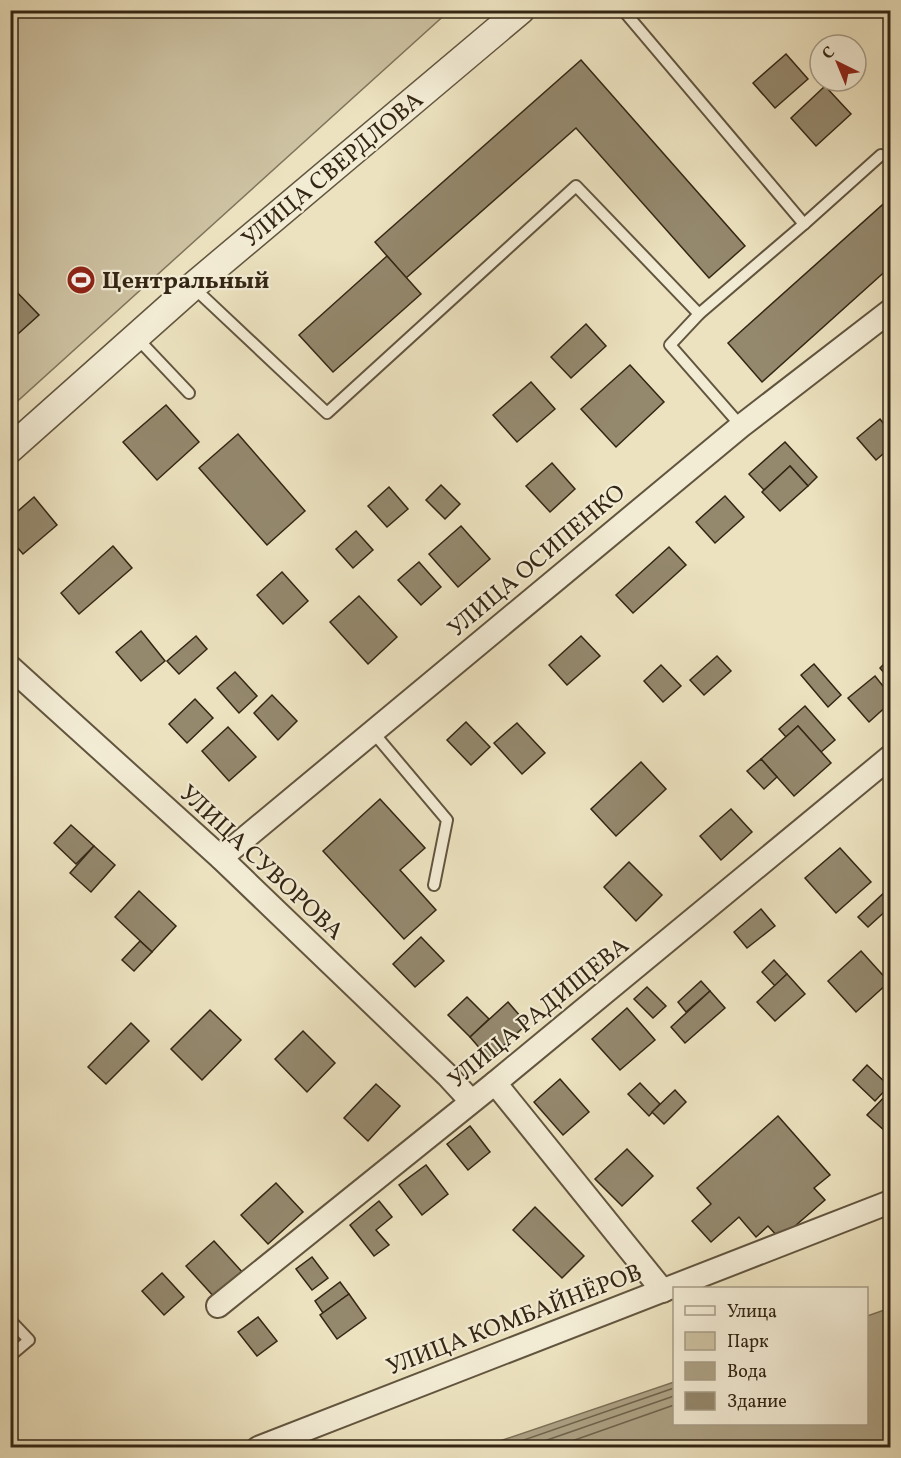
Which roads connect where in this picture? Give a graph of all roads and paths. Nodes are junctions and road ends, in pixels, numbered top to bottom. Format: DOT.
graph roads {
  1 [pos="521,10"];
  2 [pos="622,10"];
  3 [pos="881,155"];
  4 [pos="804,224"];
  5 [pos="192,287"];
  6 [pos="891,311"];
  7 [pos="699,314"];
  8 [pos="135,336"];
  9 [pos="189,393"];
  10 [pos="741,426"];
  11 [pos="10,449"];
  12 [pos="10,667"];
  13 [pos="372,731"];
  14 [pos="891,757"];
  15 [pos="221,858"];
  16 [pos="434,885"];
  17 [pos="495,1083"];
  18 [pos="471,1101"];
  19 [pos="891,1202"];
  20 [pos="673,1287"];
  21 [pos="673,1287"];
  22 [pos="663,1291"];
  23 [pos="218,1306"];
  24 [pos="10,1320"];
  25 [pos="10,1356"];
  26 [pos="258,1448"];
  1 -- 5 [label="street, УЛИЦА СВЕРДЛОВА"];
  2 -- 4 [label="lane"];
  3 -- 4 [label="lane"];
  4 -- 7 [label="lane"];
  5 -- 7 [label="lane"];
  5 -- 8 [label="street, УЛИЦА СВЕРДЛОВА"];
  6 -- 10 [label="street, УЛИЦА ОСИПЕНКО"];
  7 -- 10 [label="lane"];
  8 -- 9 [label="lane"];
  8 -- 11 [label="street, УЛИЦА СВЕРДЛОВА"];
  10 -- 13 [label="street, УЛИЦА ОСИПЕНКО"];
  12 -- 15 [label="street, УЛИЦА СУВОРОВА"];
  13 -- 15 [label="street, УЛИЦА ОСИПЕНКО"];
  13 -- 16 [label="lane"];
  14 -- 17 [label="street, УЛИЦА РАДИЩЕВА"];
  15 -- 18 [label="street, УЛИЦА СУВОРОВА"];
  17 -- 18 [label="street, УЛИЦА РАДИЩЕВА"];
  17 -- 22 [label="street"];
  18 -- 23 [label="street, УЛИЦА РАДИЩЕВА"];
  19 -- 21 [label="street, УЛИЦА КОМБАЙНЁРОВ"];
  20 -- 22 [label="street, УЛИЦА КОМБАЙНЁРОВ"];
  22 -- 26 [label="street, УЛИЦА КОМБАЙНЁРОВ"];
  24 -- 25 [label="lane"];
}
